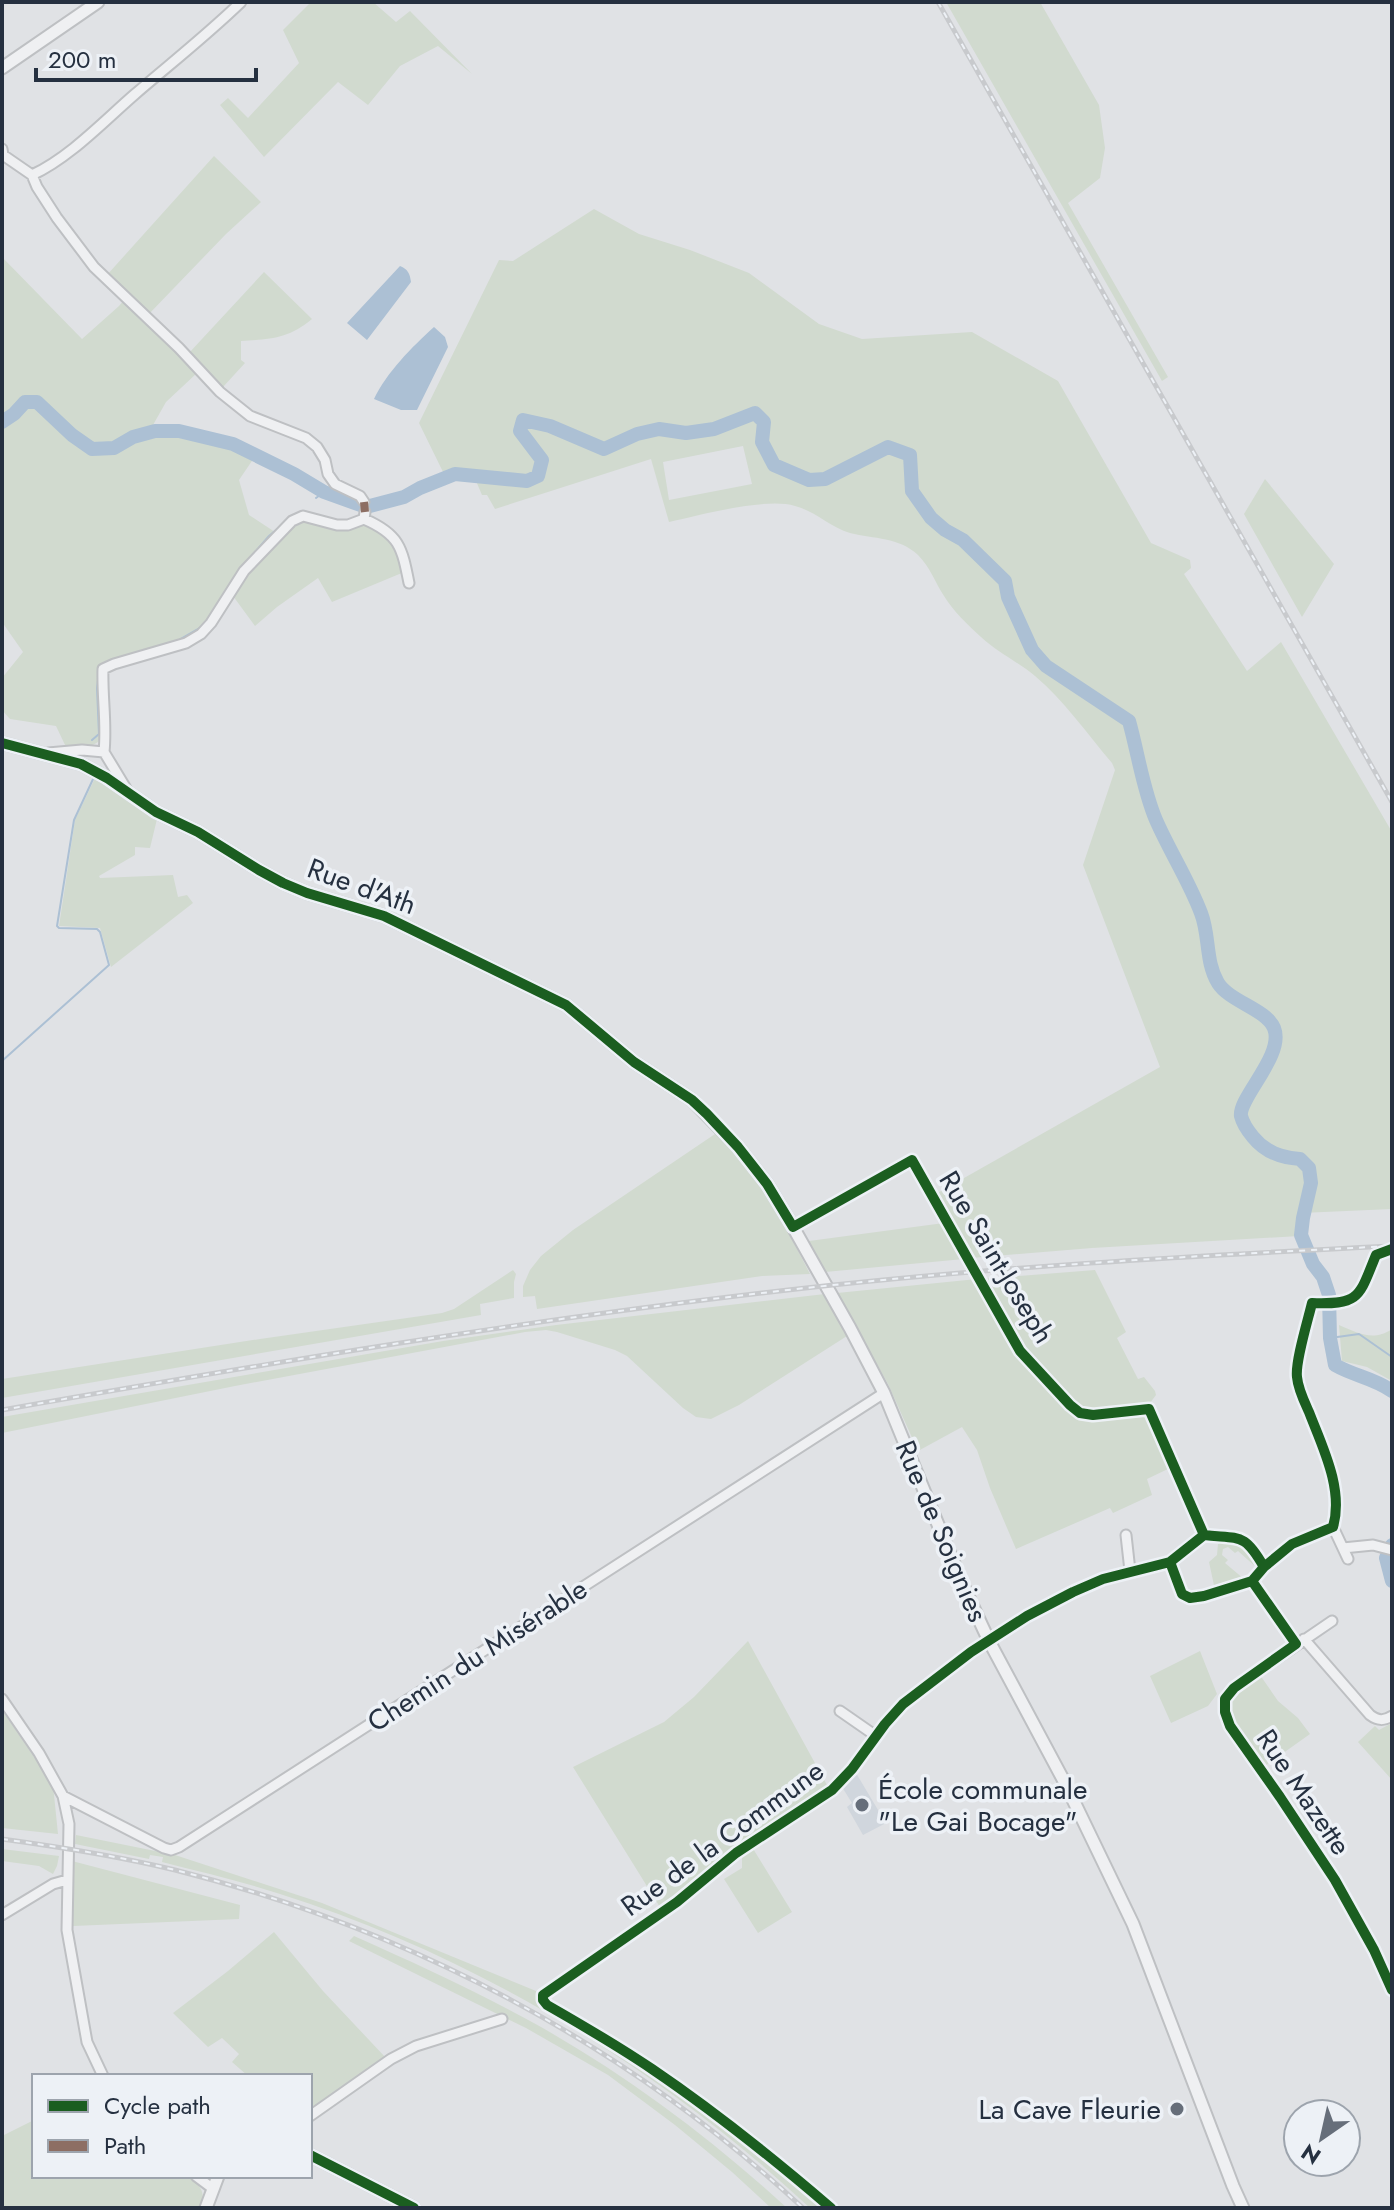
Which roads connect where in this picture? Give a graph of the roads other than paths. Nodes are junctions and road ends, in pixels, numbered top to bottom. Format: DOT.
graph roads {
  1 [pos="98,2"];
  2 [pos="241,2"];
  3 [pos="2,68"];
  4 [pos="2,153"];
  5 [pos="32,175"];
  6 [pos="364,511"];
  7 [pos="409,583"];
  8 [pos="2,743"];
  9 [pos="104,752"];
  10 [pos="42,753"];
  11 [pos="129,793"];
  12 [pos="692,1100"];
  13 [pos="793,1227"];
  14 [pos="1392,1249"];
  15 [pos="884,1393"];
  16 [pos="1333,1527"];
  17 [pos="1126,1535"];
  18 [pos="1204,1535"];
  19 [pos="1343,1548"];
  20 [pos="1387,1548"];
  21 [pos="1348,1559"];
  22 [pos="1170,1562"];
  23 [pos="1264,1567"];
  24 [pos="1130,1571"];
  25 [pos="1252,1581"];
  26 [pos="1332,1621"];
  27 [pos="989,1641"];
  28 [pos="1300,1641"];
  29 [pos="2,1699"];
  30 [pos="840,1711"];
  31 [pos="1392,1716"];
  32 [pos="876,1736"];
  33 [pos="63,1796"];
  34 [pos="67,1880"];
  35 [pos="2,1915"];
  36 [pos="1392,1990"];
  37 [pos="502,2019"];
  38 [pos="102,2074"];
  39 [pos="312,2115"];
  40 [pos="312,2156"];
  41 [pos="199,2178"];
  42 [pos="217,2178"];
  43 [pos="212,2188"];
  44 [pos="206,2208"];
  45 [pos="414,2208"];
  46 [pos="831,2208"];
  47 [pos="1243,2208"];
  1 -- 3 [label="street"];
  2 -- 5 [label="street"];
  4 -- 5 [label="street"];
  5 -- 6 [label="street"];
  6 -- 7 [label="street"];
  6 -- 9 [label="street"];
  8 -- 10 [label="street, Rue d'Ath"];
  9 -- 10 [label="street, Rue d'Ath"];
  9 -- 11 [label="street, Rue d'Ath"];
  10 -- 11 [label="street, Rue d'Ath"];
  11 -- 12 [label="street, Rue d'Ath"];
  12 -- 13 [label="street, Rue de Soignies"];
  13 -- 15 [label="street, Rue de Soignies"];
  13 -- 18 [label="street, Rue Saint-Joseph"];
  14 -- 16 [label="street"];
  15 -- 27 [label="street, Rue de Soignies"];
  15 -- 33 [label="street, Chemin du Misérable"];
  16 -- 19 [label="street"];
  16 -- 23 [label="street"];
  17 -- 24 [label="street"];
  18 -- 22 [label="street"];
  18 -- 23 [label="street"];
  19 -- 20 [label="street"];
  19 -- 21 [label="street"];
  22 -- 24 [label="street, Rue de la Commune"];
  22 -- 25 [label="street"];
  23 -- 25 [label="street"];
  24 -- 27 [label="street, Rue de la Commune"];
  25 -- 28 [label="street"];
  26 -- 28 [label="street"];
  27 -- 32 [label="street, Rue de la Commune"];
  27 -- 47 [label="street, Rue de Soignies"];
  28 -- 31 [label="street"];
  28 -- 36 [label="street, Rue Mazette"];
  29 -- 33 [label="street"];
  30 -- 32 [label="street"];
  32 -- 46 [label="street, Rue de la Commune"];
  33 -- 34 [label="street"];
  34 -- 35 [label="street"];
  34 -- 38 [label="street"];
  37 -- 39 [label="street"];
  40 -- 45 [label="street"];
  41 -- 43 [label="street"];
  42 -- 43 [label="street"];
  43 -- 44 [label="street"];
}
